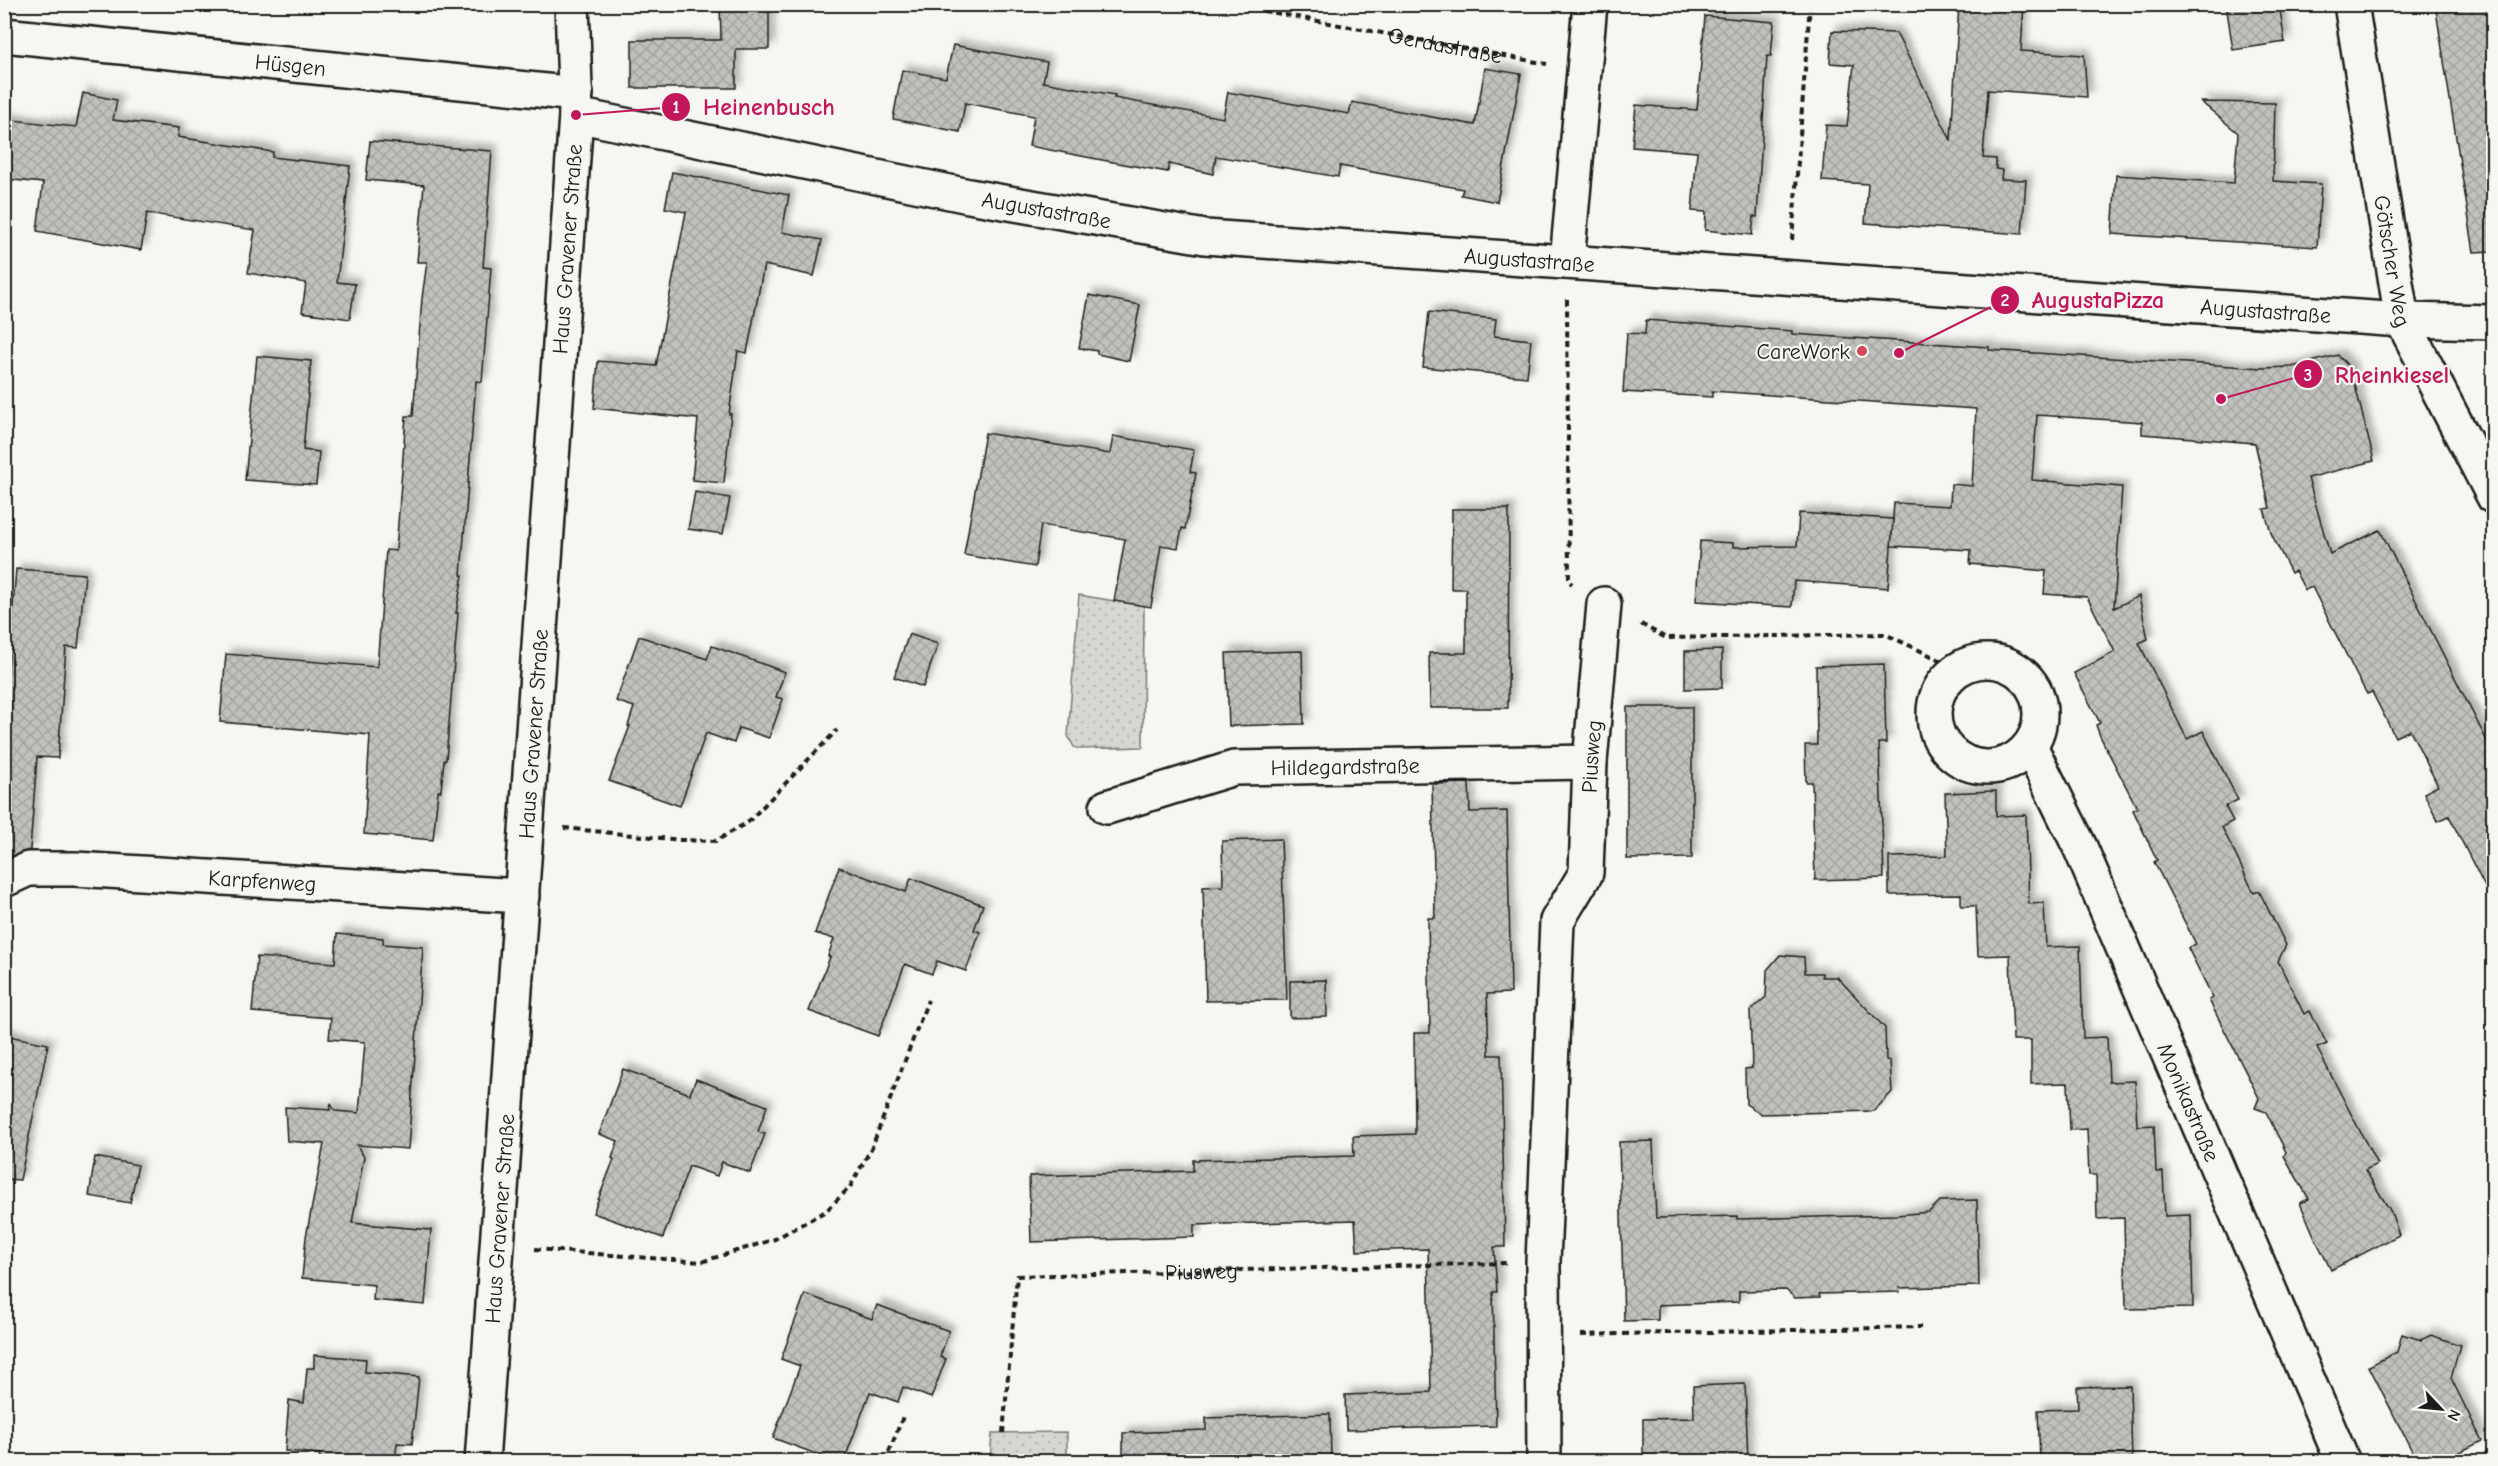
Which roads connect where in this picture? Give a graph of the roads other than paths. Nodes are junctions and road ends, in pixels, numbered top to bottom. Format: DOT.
graph roads {
  1 [pos="572,4"];
  2 [pos="1590,4"];
  3 [pos="2351,4"];
  4 [pos="4,34"];
  5 [pos="576,104"];
  6 [pos="1567,262"];
  7 [pos="2402,320"];
  8 [pos="2493,322"];
  9 [pos="2493,497"];
  10 [pos="1604,604"];
  11 [pos="2030,746"];
  12 [pos="1590,762"];
  13 [pos="1107,807"];
  14 [pos="4,879"];
  15 [pos="522,896"];
  16 [pos="482,1461"];
  17 [pos="1544,1461"];
  18 [pos="2343,1461"];
  1 -- 5 [label="street, Haus Gravener Straße"];
  2 -- 6 [label="street"];
  3 -- 7 [label="street, Götscher Weg"];
  4 -- 5 [label="street, Hüsgen"];
  5 -- 6 [label="street, Augustastraße"];
  5 -- 15 [label="street, Haus Gravener Straße"];
  6 -- 7 [label="street, Augustastraße"];
  7 -- 8 [label="street, Augustastraße"];
  7 -- 9 [label="street, Götscher Weg"];
  10 -- 12 [label="street, Piusweg"];
  11 -- 11 [label="street"];
  11 -- 18 [label="street, Monikastraße"];
  12 -- 13 [label="street, Hildegardstraße"];
  12 -- 17 [label="street, Piusweg"];
  14 -- 15 [label="street, Karpfenweg"];
  15 -- 16 [label="street, Haus Gravener Straße"];
}
